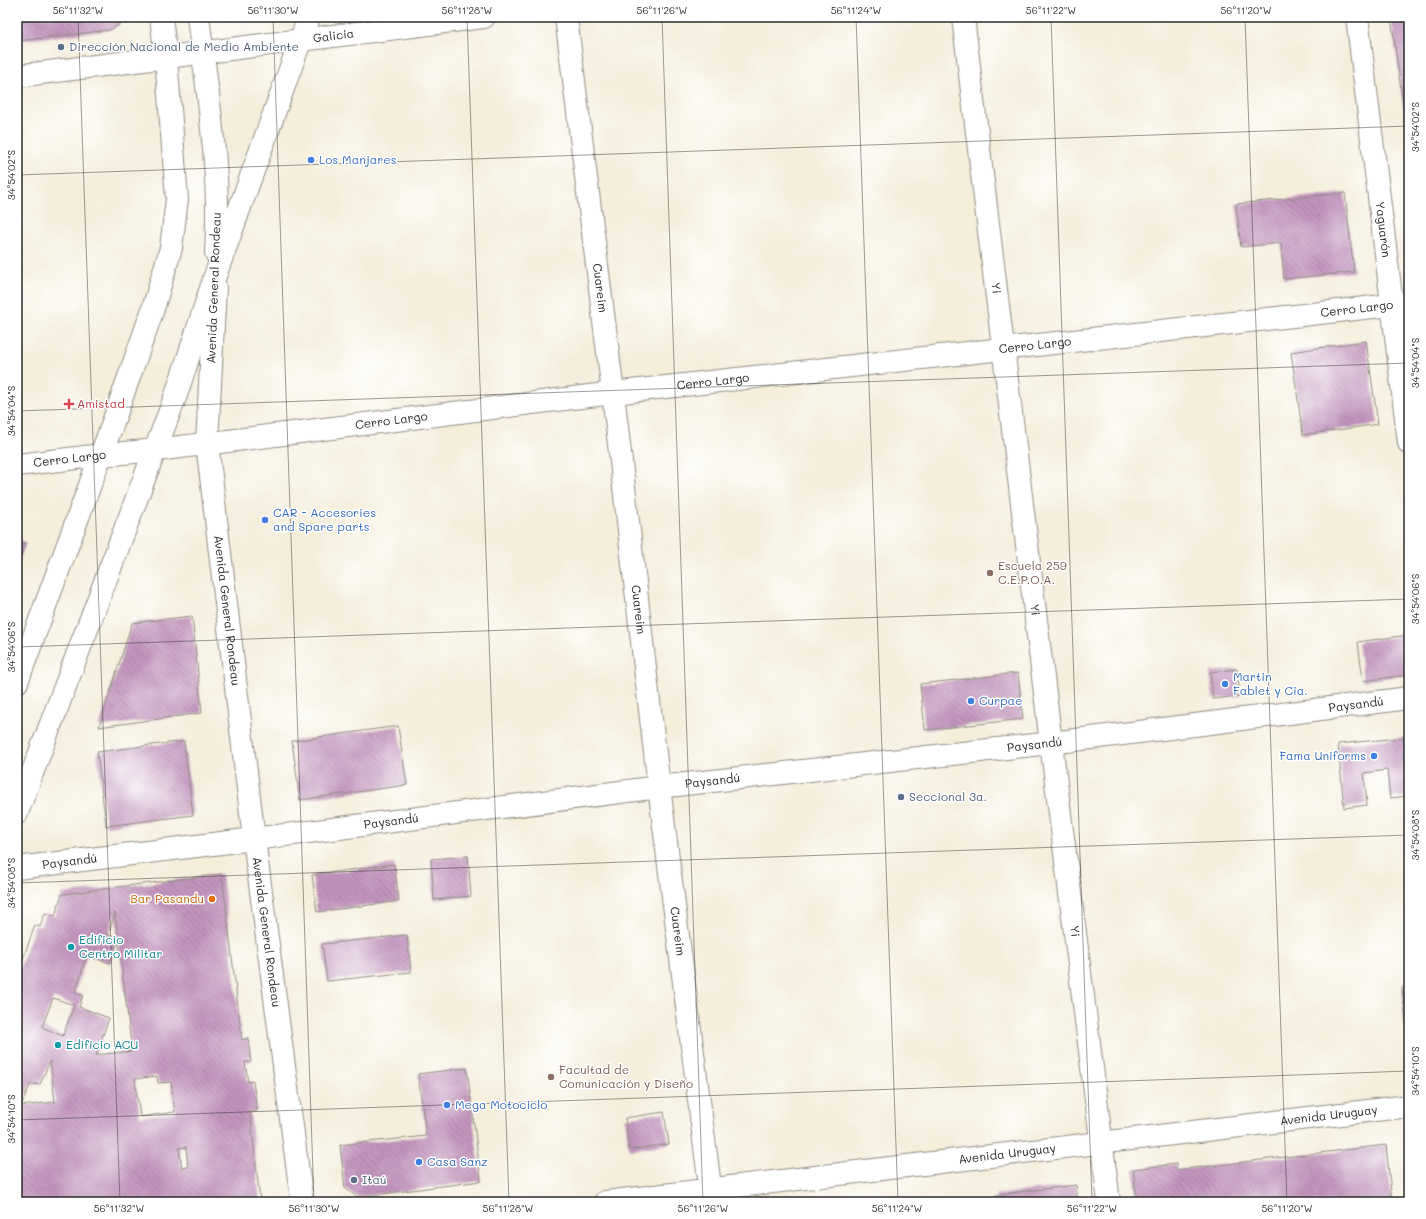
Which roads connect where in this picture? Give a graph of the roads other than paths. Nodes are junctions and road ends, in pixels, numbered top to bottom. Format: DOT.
graph roads {
  1 [pos="161,17"];
  2 [pos="198,17"];
  3 [pos="308,17"];
  4 [pos="484,17"];
  5 [pos="566,17"];
  6 [pos="963,17"];
  7 [pos="1358,17"];
  8 [pos="300,40"];
  9 [pos="202,52"];
  10 [pos="166,57"];
  11 [pos="17,76"];
  12 [pos="215,276"];
  13 [pos="1400,304"];
  14 [pos="1004,348"];
  15 [pos="613,393"];
  16 [pos="207,443"];
  17 [pos="1409,443"];
  18 [pos="156,450"];
  19 [pos="102,454"];
  20 [pos="17,465"];
  21 [pos="17,682"];
  22 [pos="1409,698"];
  23 [pos="1052,743"];
  24 [pos="659,786"];
  25 [pos="17,813"];
  26 [pos="254,839"];
  27 [pos="17,868"];
  28 [pos="1409,1106"];
  29 [pos="1102,1142"];
  30 [pos="712,1195"];
  31 [pos="302,1202"];
  32 [pos="605,1202"];
  33 [pos="1109,1202"];
  1 -- 10 [label="street"];
  2 -- 9 [label="street, Avenida General Rondeau"];
  3 -- 8 [label="street"];
  4 -- 8 [label="street, Galicia"];
  5 -- 15 [label="street, Cuareim"];
  6 -- 14 [label="street, Yi"];
  7 -- 13 [label="street, Yaguarón"];
  8 -- 9 [label="street, Galicia"];
  8 -- 12 [label="street"];
  9 -- 10 [label="street, Galicia"];
  9 -- 12 [label="street, Avenida General Rondeau"];
  10 -- 11 [label="street, Galicia"];
  10 -- 19 [label="street"];
  12 -- 16 [label="street, Avenida General Rondeau"];
  12 -- 18 [label="street"];
  13 -- 14 [label="street, Cerro Largo"];
  13 -- 17 [label="street, Yaguarón"];
  14 -- 15 [label="street, Cerro Largo"];
  14 -- 23 [label="street, Yi"];
  15 -- 16 [label="street, Cerro Largo"];
  15 -- 24 [label="street, Cuareim"];
  16 -- 18 [label="street, Cerro Largo"];
  16 -- 26 [label="street, Avenida General Rondeau"];
  18 -- 19 [label="street, Cerro Largo"];
  18 -- 25 [label="street"];
  19 -- 20 [label="street, Cerro Largo"];
  19 -- 21 [label="street"];
  22 -- 23 [label="street, Paysandú"];
  23 -- 24 [label="street, Paysandú"];
  23 -- 29 [label="street, Yi"];
  24 -- 26 [label="street, Paysandú"];
  24 -- 30 [label="street, Cuareim"];
  26 -- 27 [label="street, Paysandú"];
  26 -- 31 [label="street, Avenida General Rondeau"];
  28 -- 29 [label="street, Avenida Uruguay"];
  29 -- 30 [label="street, Avenida Uruguay"];
  29 -- 33 [label="street, Yi"];
  30 -- 32 [label="street, Avenida Uruguay"];
}
